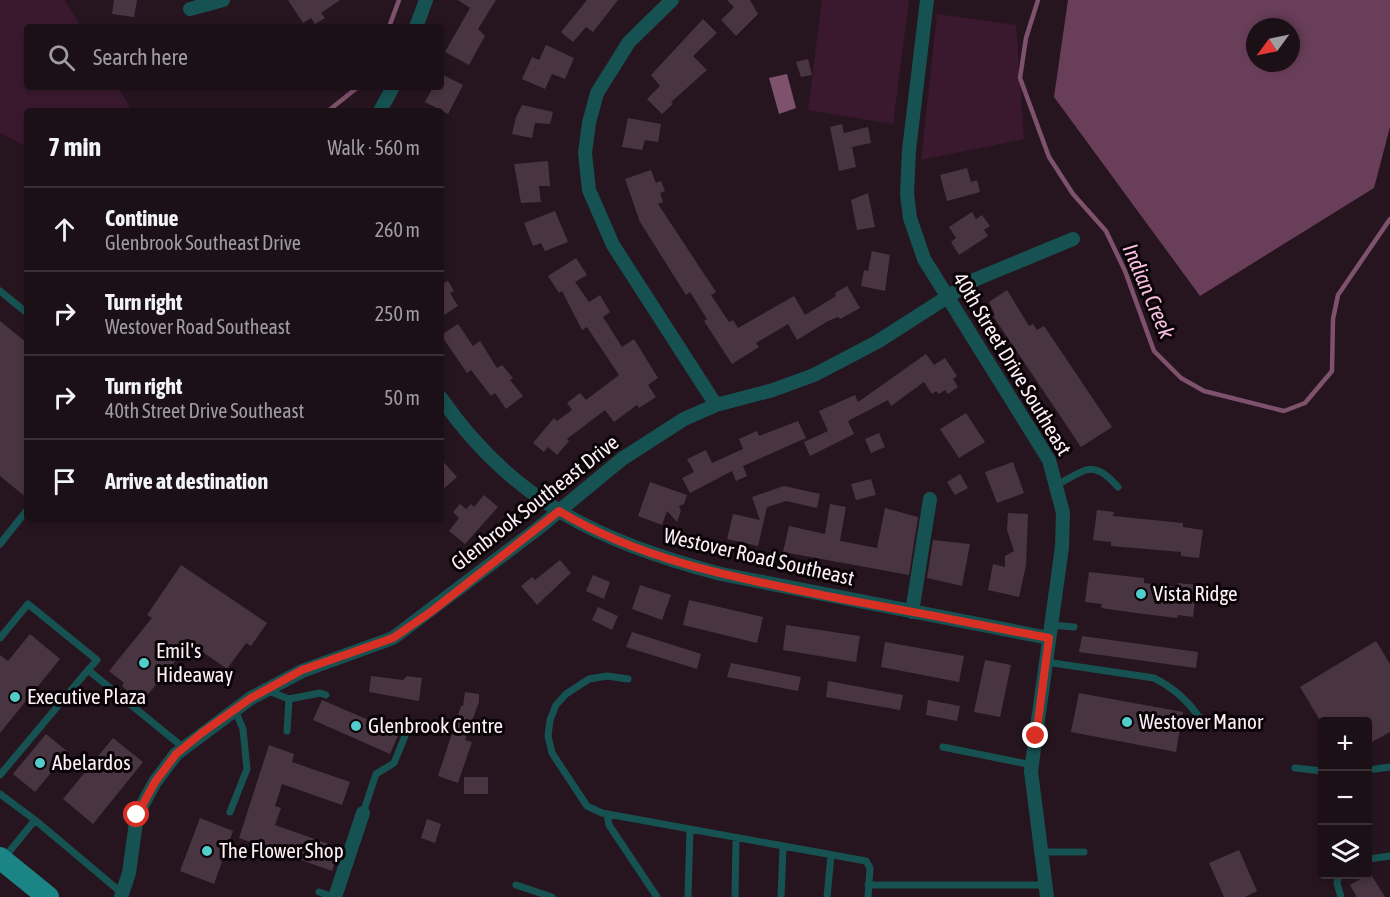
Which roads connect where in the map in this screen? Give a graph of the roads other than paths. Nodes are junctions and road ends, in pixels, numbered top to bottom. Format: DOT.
graph roads {
  1 [pos="223,0"];
  2 [pos="426,0"];
  3 [pos="672,0"];
  4 [pos="927,0"];
  5 [pos="190,9"];
  6 [pos="417,24"];
  7 [pos="391,90"];
  8 [pos="382,108"];
  9 [pos="1072,239"];
  10 [pos="0,291"];
  11 [pos="946,297"];
  12 [pos="24,311"];
  13 [pos="444,402"];
  14 [pos="716,405"];
  15 [pos="1057,485"];
  16 [pos="1118,487"];
  17 [pos="930,500"];
  18 [pos="559,511"];
  19 [pos="24,513"];
  20 [pos="3,534"];
  21 [pos="0,544"];
  22 [pos="912,612"];
  23 [pos="1074,627"];
  24 [pos="1050,631"];
  25 [pos="0,638"];
  26 [pos="1046,662"];
  27 [pos="88,670"];
  28 [pos="628,679"];
  29 [pos="266,690"];
  30 [pos="326,695"];
  31 [pos="289,699"];
  32 [pos="235,710"];
  33 [pos="1205,727"];
  34 [pos="287,731"];
  35 [pos="407,731"];
  36 [pos="943,747"];
  37 [pos="184,748"];
  38 [pos="1032,765"];
  39 [pos="1390,767"];
  40 [pos="1295,768"];
  41 [pos="1372,769"];
  42 [pos="1318,770"];
  43 [pos="0,775"];
  44 [pos="0,794"];
  45 [pos="230,812"];
  46 [pos="363,813"];
  47 [pos="606,814"];
  48 [pos="35,820"];
  49 [pos="690,829"];
  50 [pos="736,838"];
  51 [pos="783,846"];
  52 [pos="1042,852"];
  53 [pos="1084,852"];
  54 [pos="831,855"];
  55 [pos="1390,856"];
  56 [pos="1,859"];
  57 [pos="1372,859"];
  58 [pos="1338,879"];
  59 [pos="516,885"];
  60 [pos="868,885"];
  61 [pos="1047,891"];
  62 [pos="318,892"];
  63 [pos="122,896"];
  64 [pos="48,897"];
  65 [pos="335,897"];
  66 [pos="552,897"];
  67 [pos="657,897"];
  68 [pos="688,897"];
  69 [pos="735,897"];
  70 [pos="781,897"];
  71 [pos="827,897"];
  72 [pos="868,897"];
  73 [pos="1341,897"];
  1 -- 5 [label="street"];
  2 -- 6 [label="street"];
  3 -- 14 [label="street"];
  4 -- 11 [label="street, 40th Street Drive Southeast"];
  7 -- 8 [label="street"];
  9 -- 11 [label="street, Glenbrook Southeast Drive"];
  10 -- 12 [label="lane"];
  11 -- 14 [label="street, Glenbrook Southeast Drive"];
  11 -- 15 [label="street, 40th Street Drive Southeast"];
  13 -- 18 [label="street, Westover Road Southeast"];
  14 -- 18 [label="street, Glenbrook Southeast Drive"];
  15 -- 16 [label="lane"];
  15 -- 24 [label="street, 40th Street Drive Southeast"];
  17 -- 22 [label="street"];
  18 -- 22 [label="street, Westover Road Southeast"];
  18 -- 29 [label="street, Glenbrook Southeast Drive"];
  19 -- 20 [label="lane"];
  20 -- 21 [label="lane"];
  22 -- 24 [label="street, Westover Road Southeast"];
  23 -- 24 [label="lane"];
  24 -- 26 [label="street, 40th Street Drive Southeast"];
  25 -- 27 [label="lane"];
  26 -- 33 [label="lane"];
  26 -- 38 [label="street, 40th Street Drive Southeast"];
  27 -- 37 [label="lane"];
  27 -- 43 [label="lane"];
  28 -- 47 [label="lane"];
  29 -- 31 [label="lane"];
  29 -- 32 [label="street, Glenbrook Southeast Drive"];
  30 -- 31 [label="lane"];
  31 -- 34 [label="lane"];
  32 -- 37 [label="street, Glenbrook Southeast Drive"];
  32 -- 45 [label="lane"];
  35 -- 46 [label="lane"];
  36 -- 38 [label="lane"];
  37 -- 63 [label="street, Glenbrook Southeast Drive"];
  38 -- 52 [label="street, 40th Street Drive Southeast"];
  39 -- 41 [label="lane"];
  40 -- 42 [label="lane"];
  44 -- 48 [label="lane"];
  46 -- 65 [label="street"];
  47 -- 49 [label="lane"];
  47 -- 67 [label="lane"];
  48 -- 56 [label="lane"];
  48 -- 63 [label="lane"];
  49 -- 50 [label="lane"];
  49 -- 68 [label="lane"];
  50 -- 51 [label="lane"];
  50 -- 69 [label="lane"];
  51 -- 54 [label="lane"];
  51 -- 70 [label="lane"];
  52 -- 53 [label="lane"];
  52 -- 61 [label="street, 40th Street Drive Southeast"];
  54 -- 60 [label="lane"];
  54 -- 71 [label="lane"];
  55 -- 57 [label="lane"];
  56 -- 64 [label="main road"];
  58 -- 73 [label="lane"];
  59 -- 66 [label="lane"];
  60 -- 61 [label="lane"];
  60 -- 72 [label="lane"];
  62 -- 65 [label="lane"];
}
